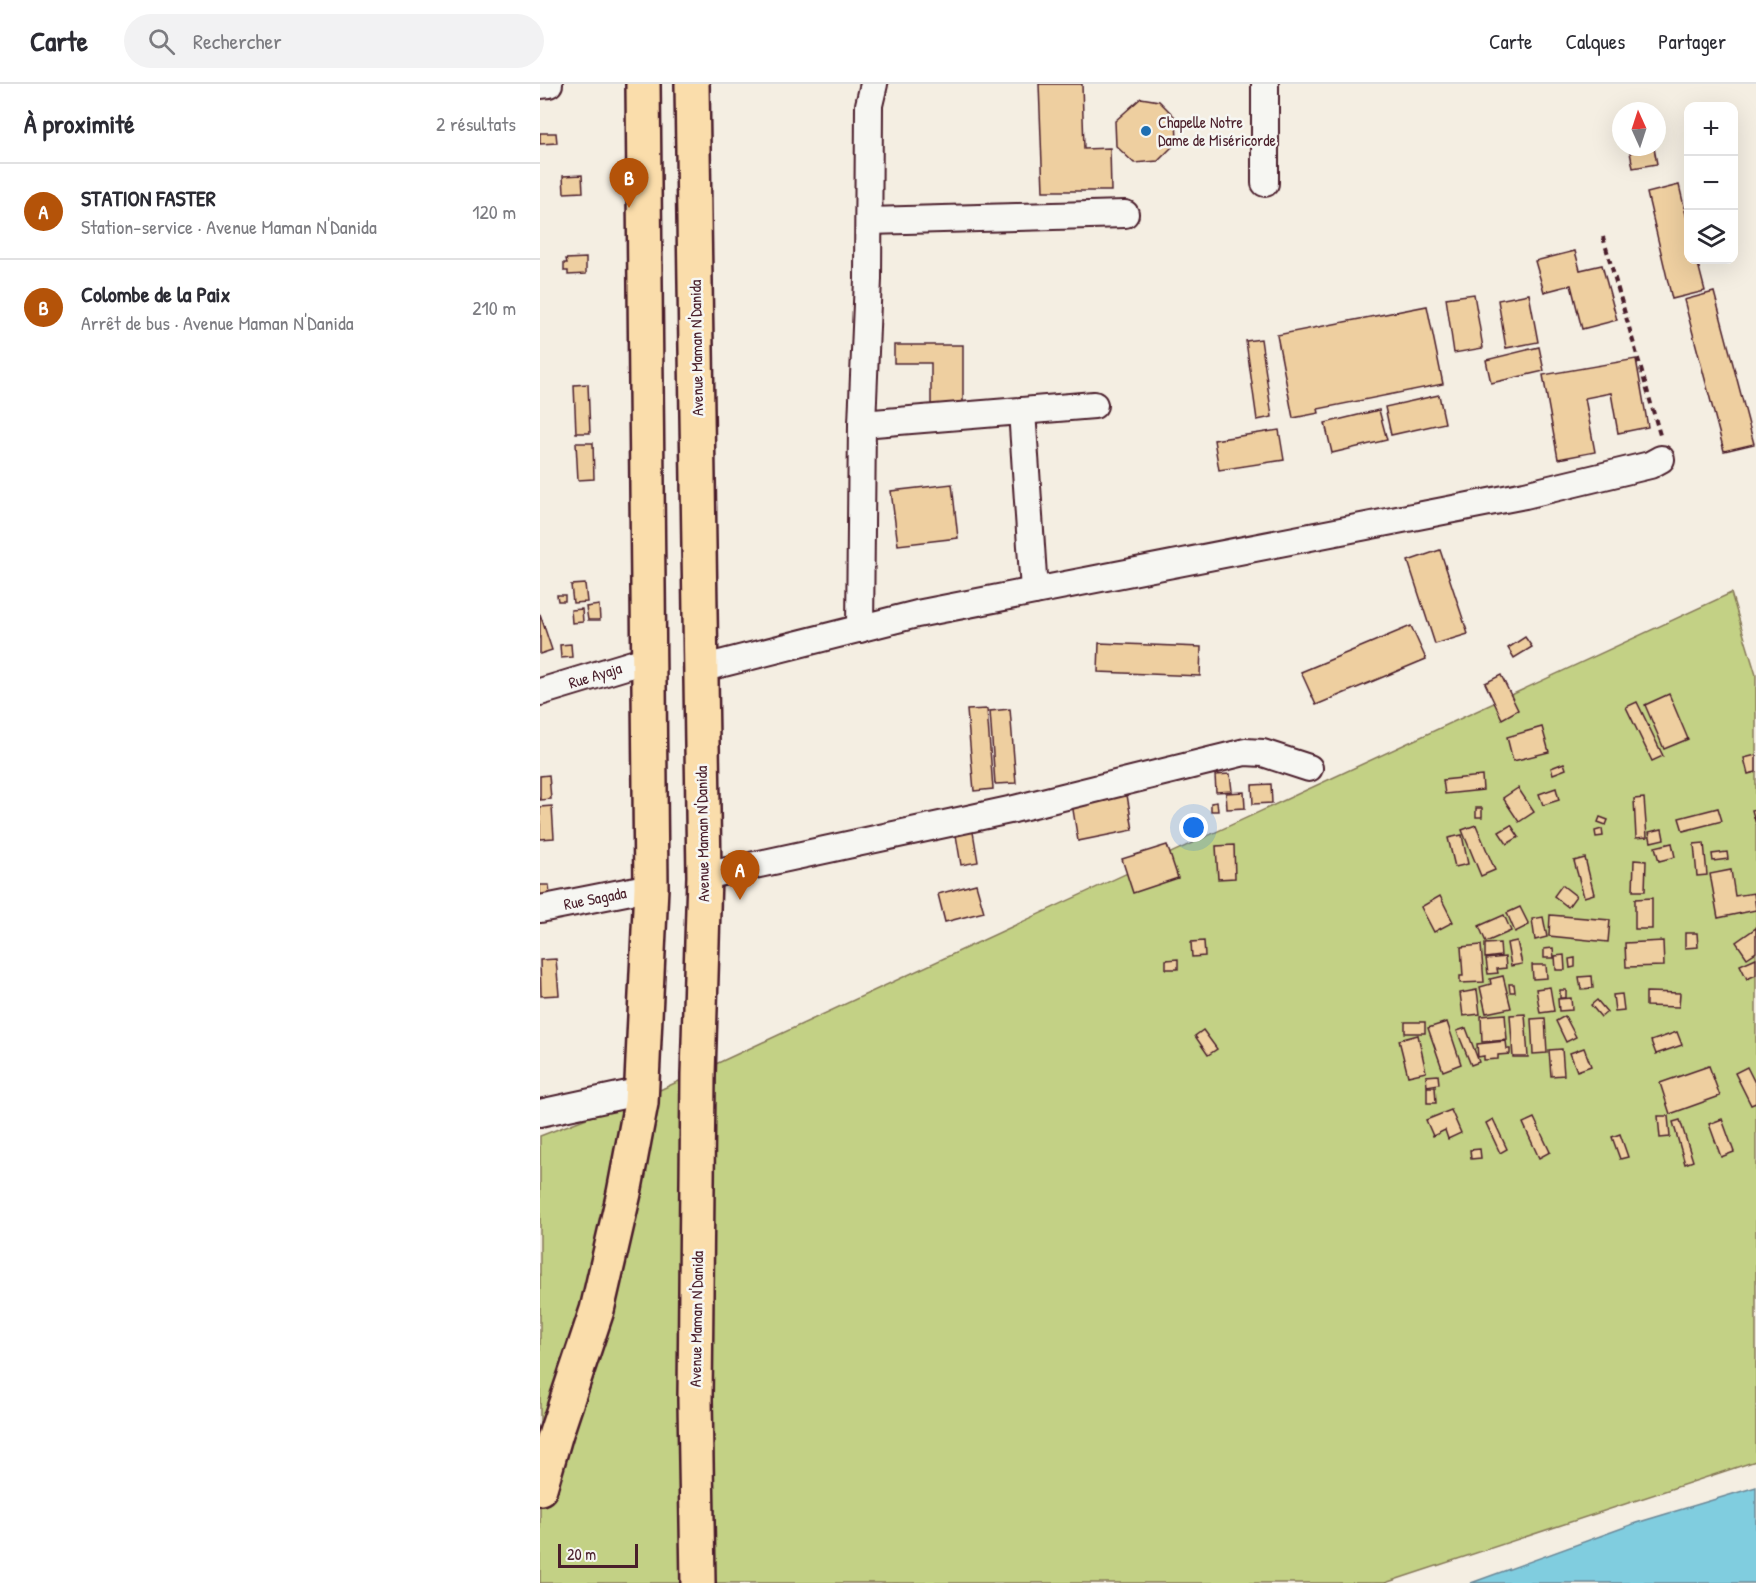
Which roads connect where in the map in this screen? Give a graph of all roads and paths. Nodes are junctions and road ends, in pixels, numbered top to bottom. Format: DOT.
graph roads {
  1 [pos="549,84"];
  2 [pos="643,84"];
  3 [pos="692,84"];
  4 [pos="874,84"];
  5 [pos="1265,84"];
  6 [pos="540,85"];
  7 [pos="1264,183"];
  8 [pos="1125,214"];
  9 [pos="869,221"];
  10 [pos="1603,237"];
  11 [pos="1094,405"];
  12 [pos="1022,411"];
  13 [pos="862,424"];
  14 [pos="1661,459"];
  15 [pos="1034,591"];
  16 [pos="860,629"];
  17 [pos="650,659"];
  18 [pos="700,669"];
  19 [pos="540,692"];
  20 [pos="1309,768"];
  21 [pos="704,876"];
  22 [pos="651,887"];
  23 [pos="540,909"];
  24 [pos="642,1091"];
  25 [pos="540,1113"];
  26 [pos="540,1488"];
  27 [pos="698,1583"];
  1 -- 6 [label="street"];
  2 -- 17 [label="highway"];
  3 -- 18 [label="highway, Avenue Maman N'Danida"];
  4 -- 9 [label="street"];
  5 -- 7 [label="street"];
  8 -- 9 [label="street"];
  9 -- 13 [label="street"];
  10 -- 14 [label="path"];
  11 -- 12 [label="street"];
  12 -- 13 [label="street"];
  12 -- 15 [label="street"];
  13 -- 16 [label="street"];
  14 -- 15 [label="street"];
  15 -- 16 [label="street"];
  16 -- 18 [label="street"];
  17 -- 19 [label="street, Rue Ayaja"];
  17 -- 22 [label="highway"];
  18 -- 21 [label="highway, Avenue Maman N'Danida"];
  20 -- 21 [label="street"];
  21 -- 27 [label="highway, Avenue Maman N'Danida"];
  22 -- 23 [label="street, Rue Sagada"];
  22 -- 24 [label="highway"];
  24 -- 25 [label="street"];
  24 -- 26 [label="highway"];
}
